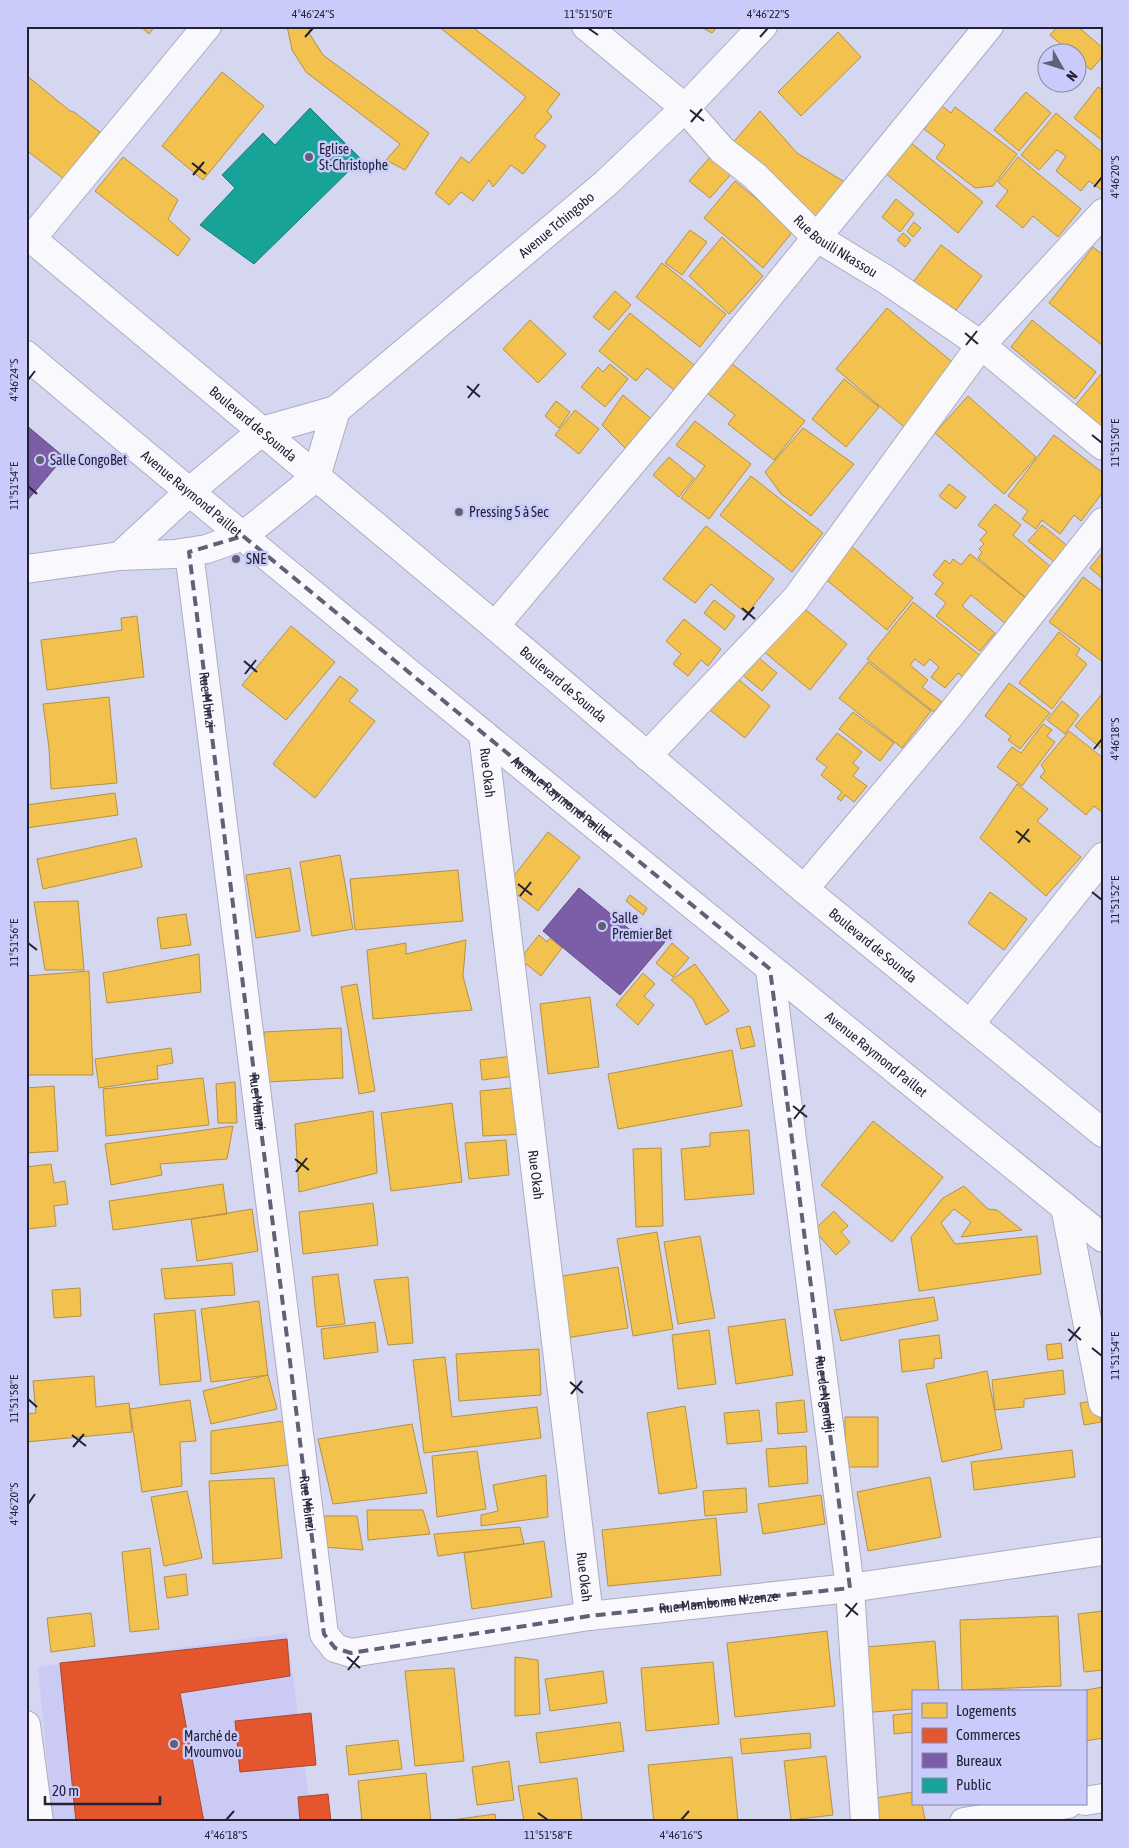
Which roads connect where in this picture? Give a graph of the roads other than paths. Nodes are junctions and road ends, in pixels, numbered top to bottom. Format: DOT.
graph roads {
  1 [pos="207,26"];
  2 [pos="586,26"];
  3 [pos="763,26"];
  4 [pos="989,26"];
  5 [pos="685,108"];
  6 [pos="1103,213"];
  7 [pos="29,236"];
  8 [pos="816,237"];
  9 [pos="981,345"];
  10 [pos="26,355"];
  11 [pos="336,410"];
  12 [pos="262,431"];
  13 [pos="1103,446"];
  14 [pos="316,477"];
  15 [pos="189,492"];
  16 [pos="1103,522"];
  17 [pos="243,536"];
  18 [pos="190,552"];
  19 [pos="120,556"];
  20 [pos="26,569"];
  21 [pos="495,626"];
  22 [pos="483,734"];
  23 [pos="647,756"];
  24 [pos="1103,857"];
  25 [pos="804,890"];
  26 [pos="770,969"];
  27 [pos="970,1024"];
  28 [pos="1103,1133"];
  29 [pos="1065,1208"];
  30 [pos="1103,1238"];
  31 [pos="1103,1403"];
  32 [pos="1103,1551"];
  33 [pos="850,1588"];
  34 [pos="589,1616"];
  35 [pos="335,1648"];
  36 [pos="26,1724"];
  37 [pos="1103,1798"];
  38 [pos="1086,1801"];
  39 [pos="1056,1806"];
  40 [pos="39,1822"];
  41 [pos="865,1822"];
  42 [pos="964,1822"];
  1 -- 7 [label="street"];
  2 -- 5 [label="street, Rue Bouili Nkassou"];
  3 -- 5 [label="street, Avenue Tchingobo"];
  4 -- 8 [label="street"];
  5 -- 8 [label="street, Rue Bouili Nkassou"];
  5 -- 11 [label="street, Avenue Tchingobo"];
  6 -- 9 [label="street"];
  7 -- 12 [label="street, Boulevard de Sounda"];
  8 -- 9 [label="street, Rue Bouili Nkassou"];
  8 -- 21 [label="street"];
  9 -- 13 [label="street, Rue Bouili Nkassou"];
  9 -- 23 [label="street"];
  10 -- 15 [label="street, Avenue Raymond Paillet"];
  11 -- 12 [label="street, Avenue Tchingobo"];
  11 -- 14 [label="street"];
  12 -- 14 [label="street, Boulevard de Sounda"];
  12 -- 15 [label="street"];
  14 -- 17 [label="street"];
  14 -- 21 [label="street, Boulevard de Sounda"];
  15 -- 17 [label="street, Avenue Raymond Paillet"];
  15 -- 19 [label="street"];
  16 -- 25 [label="street"];
  17 -- 18 [label="street"];
  17 -- 22 [label="street, Avenue Raymond Paillet"];
  18 -- 19 [label="street"];
  18 -- 35 [label="street, Rue Mbinzi"];
  19 -- 20 [label="street"];
  21 -- 23 [label="street, Boulevard de Sounda"];
  22 -- 26 [label="street, Avenue Raymond Paillet"];
  22 -- 34 [label="street, Rue Okah"];
  23 -- 25 [label="street, Boulevard de Sounda"];
  24 -- 27 [label="street"];
  25 -- 27 [label="street, Boulevard de Sounda"];
  26 -- 29 [label="street, Avenue Raymond Paillet"];
  26 -- 33 [label="street, Rue de Ngondji"];
  27 -- 28 [label="street, Boulevard de Sounda"];
  29 -- 30 [label="street, Avenue Raymond Paillet"];
  29 -- 31 [label="street"];
  32 -- 33 [label="street, Rue Mamboma N'zenze"];
  33 -- 34 [label="street, Rue Mamboma N'zenze"];
  33 -- 41 [label="street, Rue de Ngondji"];
  34 -- 35 [label="street, Rue Mamboma N'zenze"];
  36 -- 40 [label="street"];
  37 -- 38 [label="street"];
  39 -- 42 [label="street"];
}
